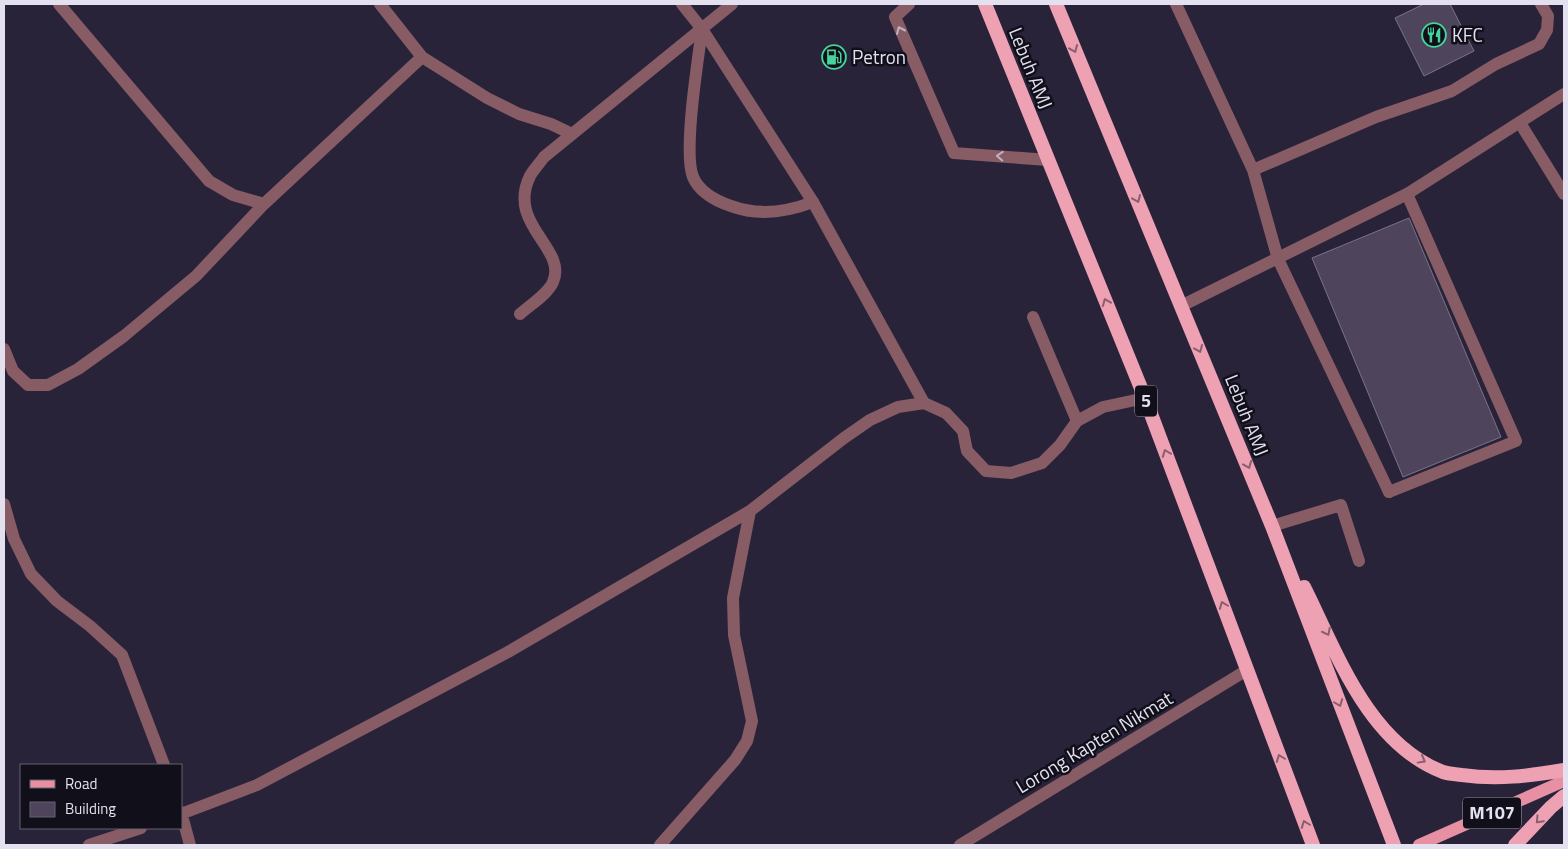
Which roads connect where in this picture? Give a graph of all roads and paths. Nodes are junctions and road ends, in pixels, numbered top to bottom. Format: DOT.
graph roads {
  1 [pos="59,4"];
  2 [pos="380,4"];
  3 [pos="682,4"];
  4 [pos="732,4"];
  5 [pos="909,4"];
  6 [pos="985,4"];
  7 [pos="1056,4"];
  8 [pos="1176,4"];
  9 [pos="1541,4"];
  10 [pos="702,29"];
  11 [pos="422,57"];
  12 [pos="1564,94"];
  13 [pos="1520,123"];
  14 [pos="572,134"];
  15 [pos="1048,160"];
  16 [pos="1253,170"];
  17 [pos="1407,194"];
  18 [pos="1564,194"];
  19 [pos="813,202"];
  20 [pos="264,204"];
  21 [pos="1278,260"];
  22 [pos="1181,306"];
  23 [pos="520,314"];
  24 [pos="1033,317"];
  25 [pos="4,350"];
  26 [pos="1145,398"];
  27 [pos="924,403"];
  28 [pos="1077,421"];
  29 [pos="4,504"];
  30 [pos="750,511"];
  31 [pos="1272,526"];
  32 [pos="1359,561"];
  33 [pos="1248,670"];
  34 [pos="164,764"];
  35 [pos="1564,770"];
  36 [pos="1564,781"];
  37 [pos="1564,796"];
  38 [pos="182,814"];
  39 [pos="138,829"];
  40 [pos="90,845"];
  41 [pos="190,845"];
  42 [pos="660,845"];
  43 [pos="960,845"];
  44 [pos="1313,845"];
  45 [pos="1394,845"];
  46 [pos="1419,845"];
  47 [pos="1515,845"];
  1 -- 20 [label="street"];
  2 -- 11 [label="street"];
  3 -- 10 [label="street"];
  4 -- 10 [label="street"];
  15 -- 5 [label="street, one-way"];
  6 -- 15 [label="highway, Lebuh AMJ / 5"];
  7 -- 22 [label="highway, Lebuh AMJ, one-way"];
  8 -- 16 [label="street"];
  9 -- 16 [label="street"];
  10 -- 14 [label="street"];
  10 -- 19 [label="street"];
  10 -- 19 [label="street"];
  11 -- 14 [label="street"];
  11 -- 20 [label="street"];
  12 -- 13 [label="street"];
  13 -- 17 [label="street"];
  13 -- 18 [label="street"];
  14 -- 23 [label="street"];
  26 -- 15 [label="highway, Lebuh AMJ / 5, one-way"];
  16 -- 21 [label="street"];
  17 -- 21 [label="street"];
  17 -- 21 [label="street"];
  19 -- 27 [label="street"];
  20 -- 25 [label="street"];
  21 -- 22 [label="street"];
  22 -- 31 [label="highway, Lebuh AMJ, one-way"];
  24 -- 28 [label="street"];
  26 -- 28 [label="street"];
  33 -- 26 [label="highway, Lebuh AMJ / 5, one-way"];
  27 -- 28 [label="street"];
  27 -- 30 [label="street"];
  29 -- 34 [label="street"];
  30 -- 38 [label="street"];
  30 -- 42 [label="street"];
  31 -- 32 [label="street"];
  31 -- 35 [label="highway, one-way"];
  31 -- 45 [label="highway, Lebuh AMJ, one-way"];
  33 -- 43 [label="street, Lorong Kapten Nikmat"];
  44 -- 33 [label="highway, Lebuh AMJ / 5, one-way"];
  36 -- 46 [label="main road, M107"];
  37 -- 47 [label="highway, one-way"];
  38 -- 41 [label="street"];
  39 -- 40 [label="street"];
}
